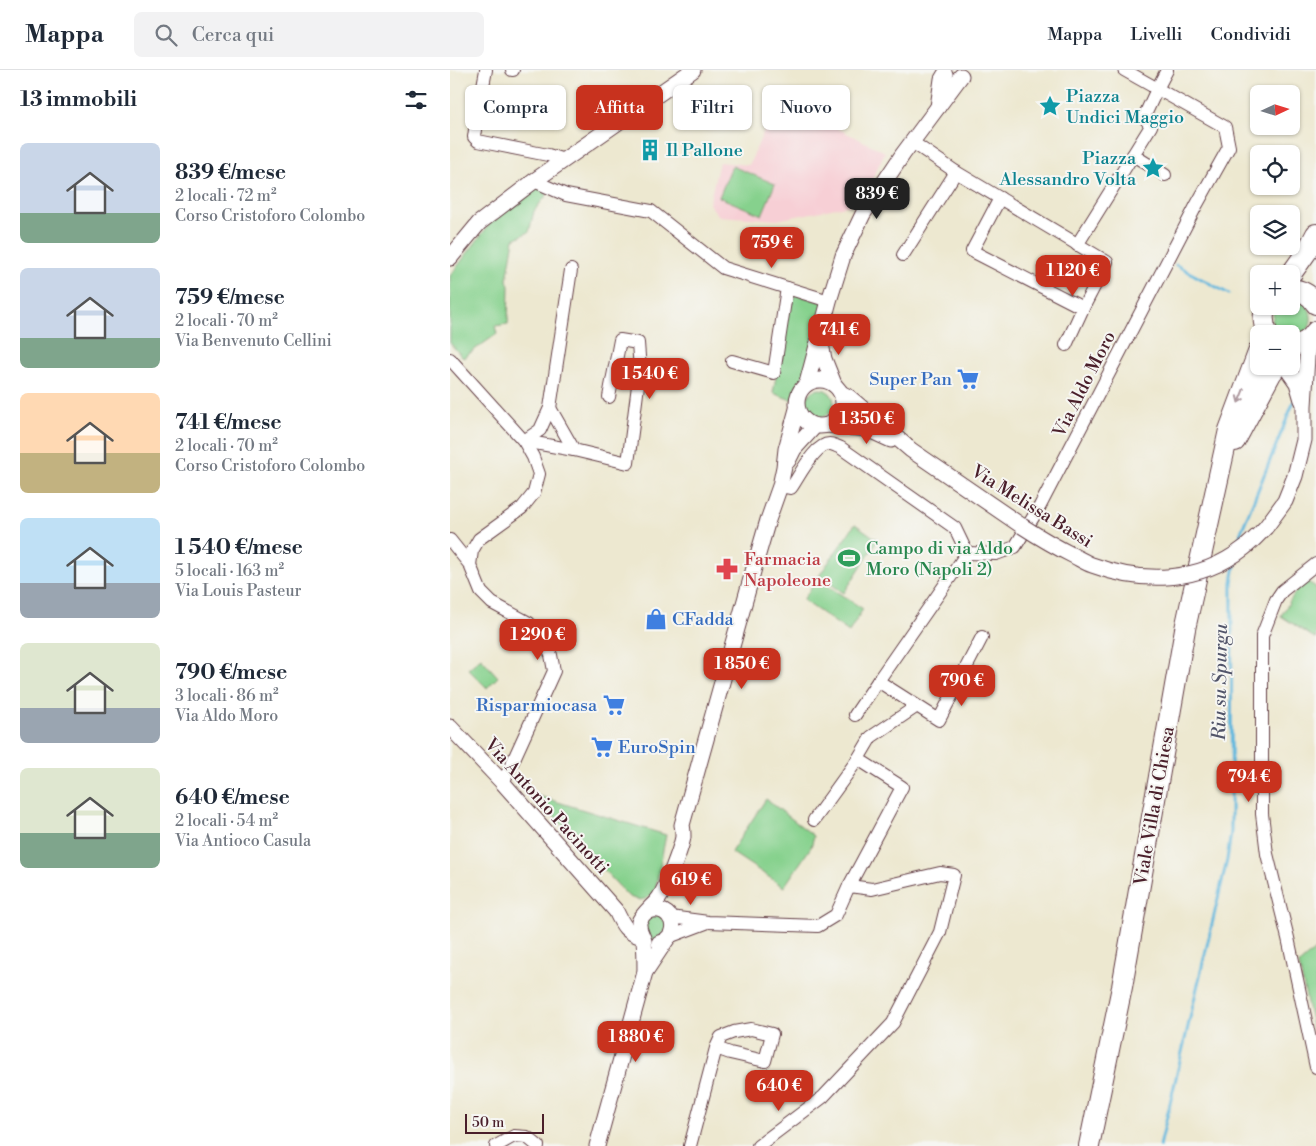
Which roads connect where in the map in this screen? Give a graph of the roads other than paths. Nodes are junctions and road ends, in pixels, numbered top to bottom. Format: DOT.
graph roads {
  1 [pos="486,70"];
  2 [pos="693,70"];
  3 [pos="1124,70"];
  4 [pos="1167,70"];
  5 [pos="944,72"];
  6 [pos="963,73"];
  7 [pos="1157,88"];
  8 [pos="938,108"];
  9 [pos="912,142"];
  10 [pos="1132,155"];
  11 [pos="564,160"];
  12 [pos="956,172"];
  13 [pos="1165,175"];
  14 [pos="534,181"];
  15 [pos="1000,198"];
  16 [pos="1316,234"];
  17 [pos="1077,245"];
  18 [pos="904,255"];
  19 [pos="450,258"];
  20 [pos="1297,265"];
  21 [pos="571,270"];
  22 [pos="787,288"];
  23 [pos="1300,291"];
  24 [pos="829,301"];
  25 [pos="1315,301"];
  26 [pos="1083,308"];
  27 [pos="820,336"];
  28 [pos="1301,343"];
  29 [pos="1066,345"];
  30 [pos="450,359"];
  31 [pos="732,361"];
  32 [pos="1250,373"];
  33 [pos="1270,375"];
  34 [pos="1291,375"];
  35 [pos="807,384"];
  36 [pos="837,388"];
  37 [pos="609,397"];
  38 [pos="1304,406"];
  39 [pos="550,408"];
  40 [pos="797,409"];
  41 [pos="821,426"];
  42 [pos="524,441"];
  43 [pos="574,450"];
  44 [pos="910,450"];
  45 [pos="784,467"];
  46 [pos="1221,467"];
  47 [pos="778,492"];
  48 [pos="450,540"];
  49 [pos="967,553"];
  50 [pos="1316,564"];
  51 [pos="470,565"];
  52 [pos="982,637"];
  53 [pos="878,681"];
  54 [pos="917,706"];
  55 [pos="854,715"];
  56 [pos="450,727"];
  57 [pos="858,759"];
  58 [pos="503,783"];
  59 [pos="814,820"];
  60 [pos="675,864"];
  61 [pos="849,886"];
  62 [pos="616,911"];
  63 [pos="646,913"];
  64 [pos="669,916"];
  65 [pos="708,922"];
  66 [pos="643,938"];
  67 [pos="668,938"];
  68 [pos="645,972"];
  69 [pos="716,1048"];
  70 [pos="1316,1067"];
  71 [pos="496,1146"];
  72 [pos="538,1146"];
  73 [pos="597,1146"];
  74 [pos="690,1146"];
  75 [pos="758,1146"];
  76 [pos="1089,1146"];
  1 -- 11 [label="street"];
  2 -- 11 [label="street"];
  3 -- 7 [label="street, Via Aldo Moro"];
  4 -- 7 [label="street"];
  5 -- 6 [label="street"];
  5 -- 8 [label="street"];
  6 -- 8 [label="street"];
  7 -- 10 [label="street"];
  7 -- 49 [label="street, Via Aldo Moro"];
  8 -- 9 [label="street"];
  9 -- 12 [label="street"];
  9 -- 24 [label="street"];
  10 -- 13 [label="street"];
  10 -- 17 [label="street"];
  11 -- 14 [label="street"];
  12 -- 15 [label="street"];
  12 -- 18 [label="street"];
  14 -- 19 [label="street"];
  14 -- 22 [label="street"];
  15 -- 17 [label="street"];
  15 -- 26 [label="street"];
  16 -- 20 [label="main road"];
  17 -- 26 [label="street"];
  21 -- 39 [label="street"];
  22 -- 24 [label="street"];
  22 -- 31 [label="street"];
  23 -- 25 [label="main road"];
  24 -- 27 [label="street"];
  26 -- 29 [label="street"];
  27 -- 35 [label="street"];
  27 -- 36 [label="street"];
  28 -- 38 [label="street, Via Melissa Bassi"];
  30 -- 42 [label="street"];
  32 -- 46 [label="main road, Viale Villa di Chiesa, one-way"];
  33 -- 46 [label="main road, Viale Villa di Chiesa"];
  34 -- 38 [label="street, Via Melissa Bassi"];
  35 -- 36 [label="street"];
  35 -- 40 [label="street"];
  36 -- 41 [label="street"];
  36 -- 44 [label="street, Via Melissa Bassi"];
  37 -- 43 [label="street"];
  38 -- 44 [label="street, Via Melissa Bassi, bridge"];
  39 -- 42 [label="street"];
  39 -- 43 [label="street"];
  40 -- 41 [label="street"];
  40 -- 45 [label="street"];
  41 -- 44 [label="street, Via Melissa Bassi"];
  41 -- 45 [label="street"];
  42 -- 43 [label="street"];
  42 -- 51 [label="street"];
  45 -- 47 [label="street"];
  46 -- 76 [label="main road, Viale Villa di Chiesa"];
  47 -- 49 [label="street"];
  47 -- 60 [label="street"];
  48 -- 51 [label="street"];
  49 -- 53 [label="street"];
  50 -- 70 [label="street"];
  51 -- 58 [label="street"];
  52 -- 54 [label="street"];
  53 -- 54 [label="street"];
  53 -- 55 [label="street"];
  54 -- 57 [label="street"];
  56 -- 58 [label="street, Via Antonio Pacinotti"];
  57 -- 59 [label="street"];
  57 -- 61 [label="street"];
  58 -- 62 [label="street, Via Antonio Pacinotti"];
  60 -- 63 [label="street"];
  60 -- 64 [label="street"];
  61 -- 65 [label="street"];
  61 -- 75 [label="street"];
  62 -- 63 [label="street"];
  62 -- 66 [label="street, Via Antonio Pacinotti"];
  63 -- 64 [label="street"];
  63 -- 66 [label="street"];
  64 -- 65 [label="street"];
  64 -- 67 [label="street"];
  65 -- 67 [label="street"];
  66 -- 67 [label="street"];
  66 -- 68 [label="street"];
  67 -- 68 [label="street"];
  68 -- 73 [label="street"];
  69 -- 69 [label="street"];
  69 -- 74 [label="street"];
  71 -- 72 [label="street"];
}
